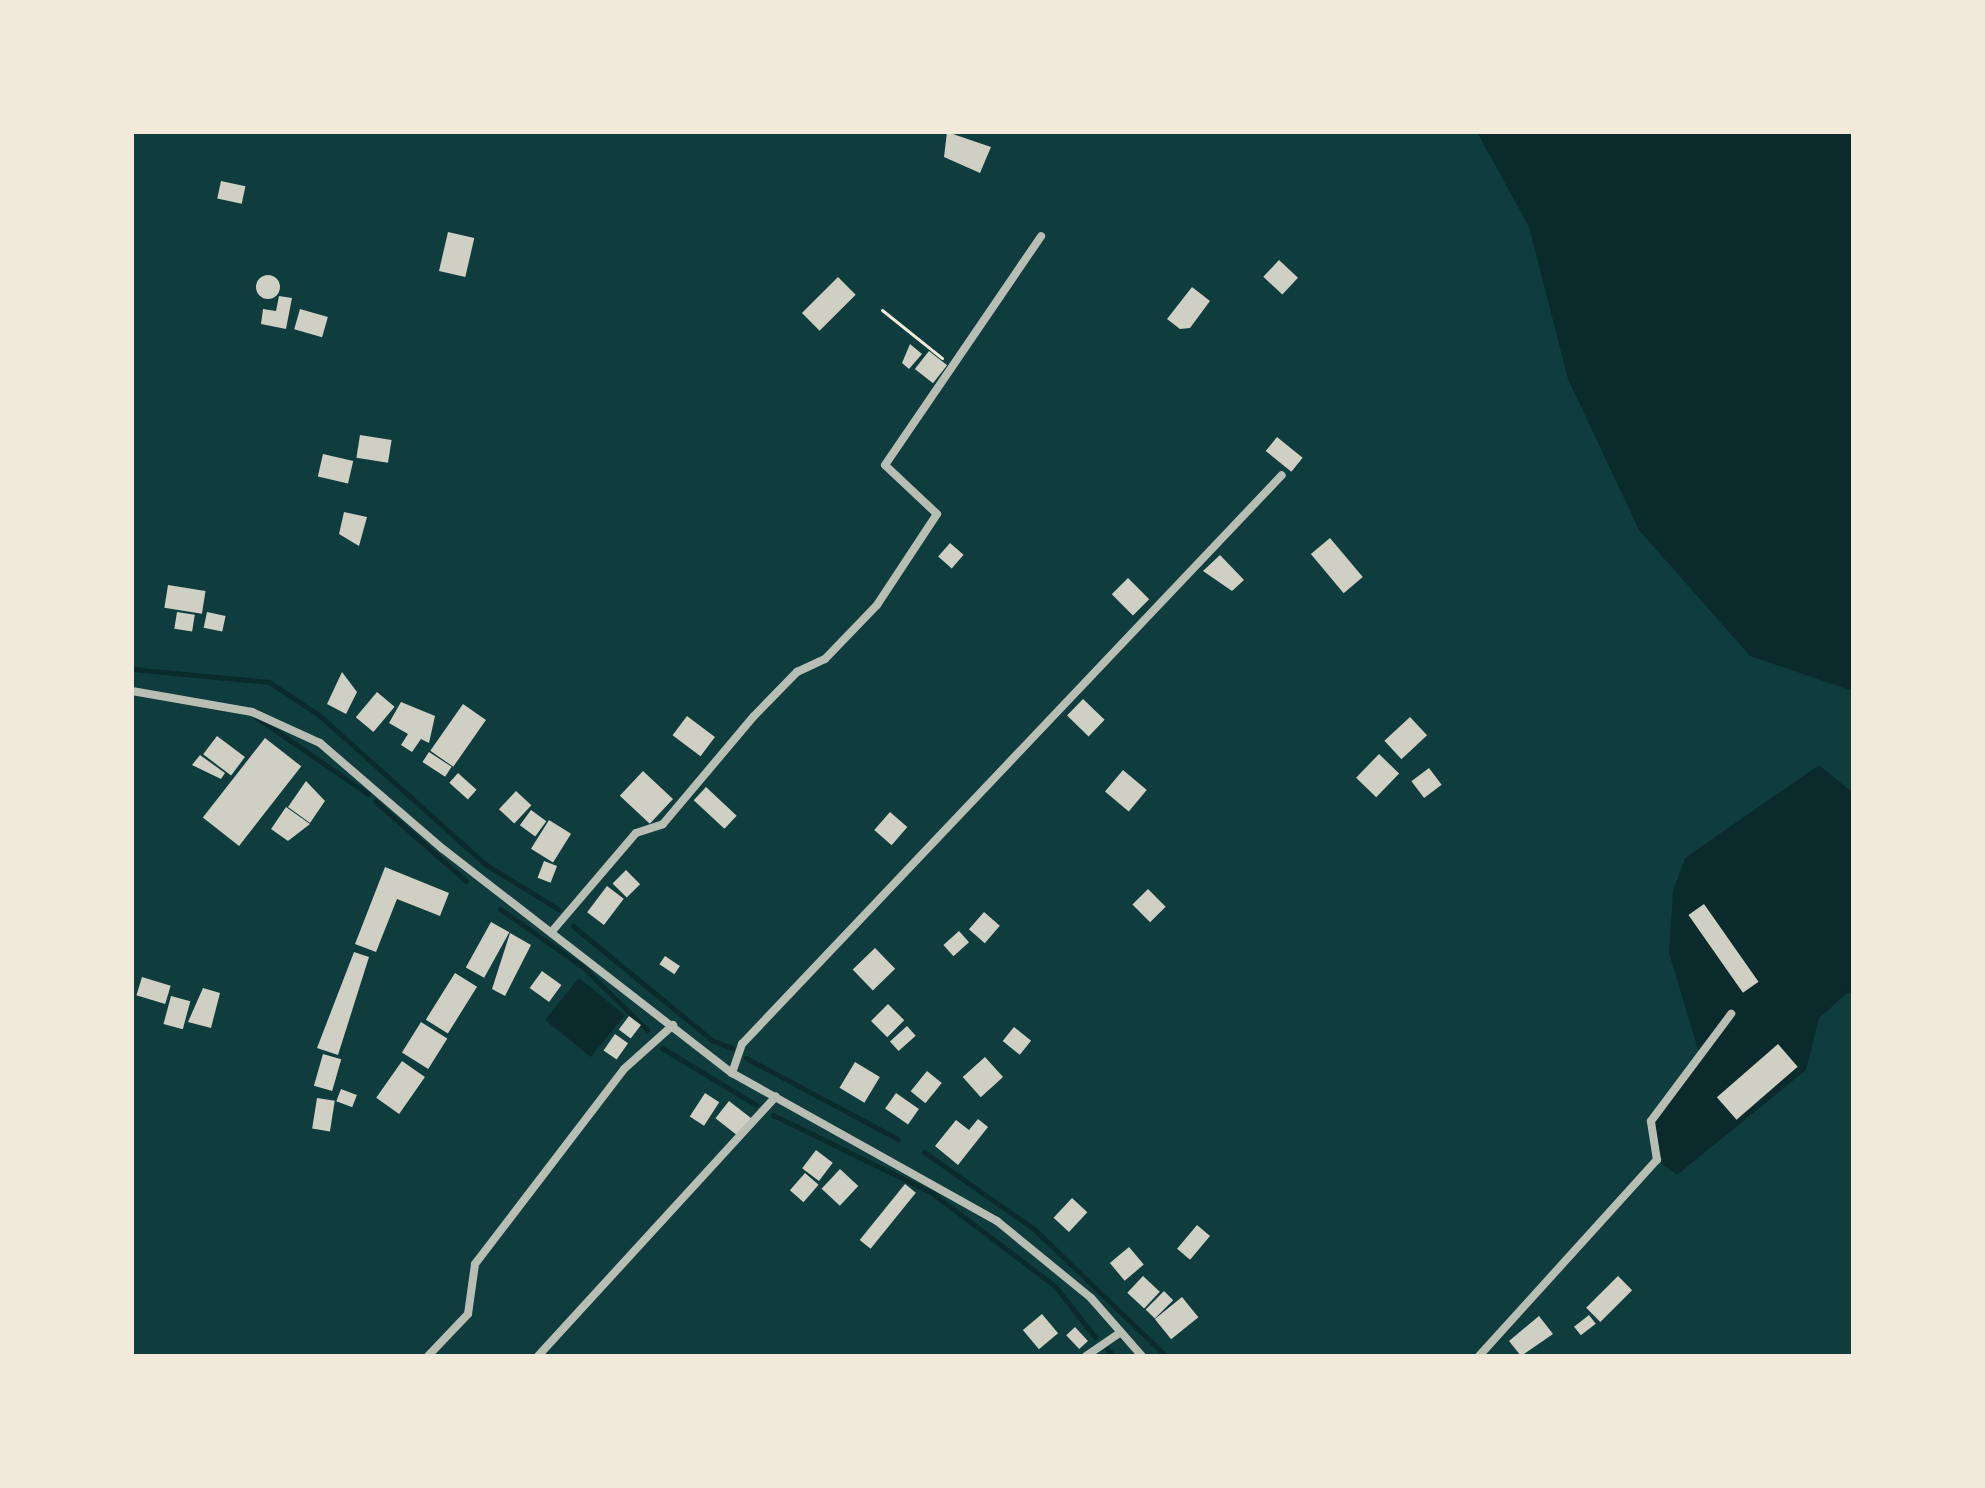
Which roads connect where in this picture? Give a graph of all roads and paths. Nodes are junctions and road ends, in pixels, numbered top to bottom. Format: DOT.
graph roads {
  1 [pos="1041,236"];
  2 [pos="882,310"];
  3 [pos="956,366"];
  4 [pos="1282,475"];
  5 [pos="132,691"];
  6 [pos="554,929"];
  7 [pos="1731,1014"];
  8 [pos="673,1025"];
  9 [pos="732,1073"];
  10 [pos="776,1096"];
  11 [pos="1121,1332"];
  12 [pos="428,1356"];
  13 [pos="538,1356"];
  14 [pos="1086,1356"];
  15 [pos="1142,1356"];
  16 [pos="1479,1356"];
  1 -- 3 [label="street"];
  2 -- 3 [label="path"];
  3 -- 6 [label="street"];
  4 -- 9 [label="street"];
  5 -- 6 [label="street"];
  6 -- 8 [label="street"];
  7 -- 16 [label="street"];
  8 -- 9 [label="street"];
  8 -- 12 [label="street"];
  9 -- 10 [label="street"];
  10 -- 11 [label="street"];
  10 -- 13 [label="street"];
  11 -- 14 [label="street"];
  11 -- 15 [label="street"];
}
